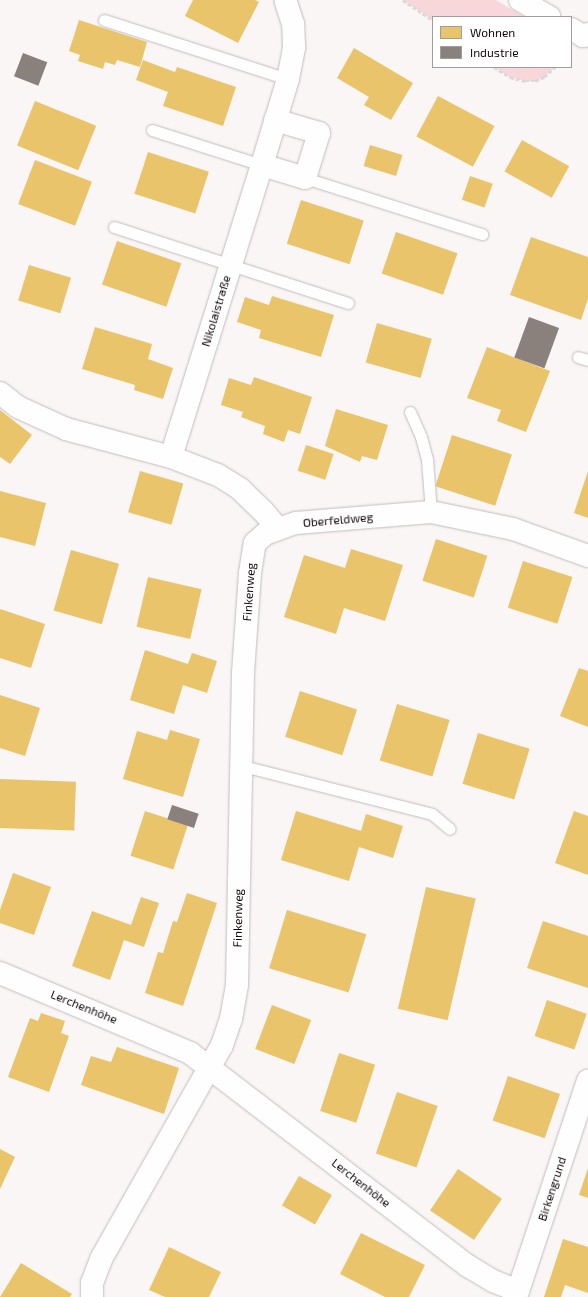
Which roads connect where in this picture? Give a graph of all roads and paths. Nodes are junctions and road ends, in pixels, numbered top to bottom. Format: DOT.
graph roads {
  1 [pos="285,0"];
  2 [pos="402,0"];
  3 [pos="520,0"];
  4 [pos="548,16"];
  5 [pos="432,19"];
  6 [pos="104,20"];
  7 [pos="572,30"];
  8 [pos="588,34"];
  9 [pos="496,68"];
  10 [pos="554,68"];
  11 [pos="288,79"];
  12 [pos="275,120"];
  13 [pos="152,130"];
  14 [pos="262,165"];
  15 [pos="305,178"];
  16 [pos="114,227"];
  17 [pos="482,234"];
  18 [pos="230,265"];
  19 [pos="348,303"];
  20 [pos="0,393"];
  21 [pos="410,412"];
  22 [pos="171,457"];
  23 [pos="431,512"];
  24 [pos="278,529"];
  25 [pos="588,556"];
  26 [pos="239,765"];
  27 [pos="450,828"];
  28 [pos="0,973"];
  29 [pos="210,1066"];
  30 [pos="588,1081"];
  31 [pos="517,1294"];
  32 [pos="92,1297"];
  1 -- 11 [label="street, Nikolaistraße"];
  2 -- 5 [label="path"];
  3 -- 4 [label="street"];
  6 -- 11 [label="lane"];
  7 -- 8 [label="street"];
  9 -- 10 [label="path"];
  11 -- 12 [label="street, Nikolaistraße"];
  12 -- 14 [label="street, Nikolaistraße"];
  12 -- 15 [label="street"];
  13 -- 14 [label="lane"];
  14 -- 15 [label="street"];
  14 -- 18 [label="street, Nikolaistraße"];
  15 -- 17 [label="lane"];
  16 -- 18 [label="lane"];
  18 -- 19 [label="lane"];
  18 -- 22 [label="street, Nikolaistraße"];
  20 -- 22 [label="street"];
  21 -- 23 [label="lane"];
  22 -- 24 [label="street"];
  23 -- 24 [label="street, Oberfeldweg"];
  23 -- 25 [label="street, Oberfeldweg"];
  24 -- 26 [label="street, Finkenweg"];
  26 -- 27 [label="lane"];
  26 -- 29 [label="street, Finkenweg"];
  28 -- 29 [label="street, Lerchenhöhe"];
  29 -- 31 [label="street, Lerchenhöhe"];
  29 -- 32 [label="street"];
  30 -- 31 [label="street, Birkengrund"];
}
